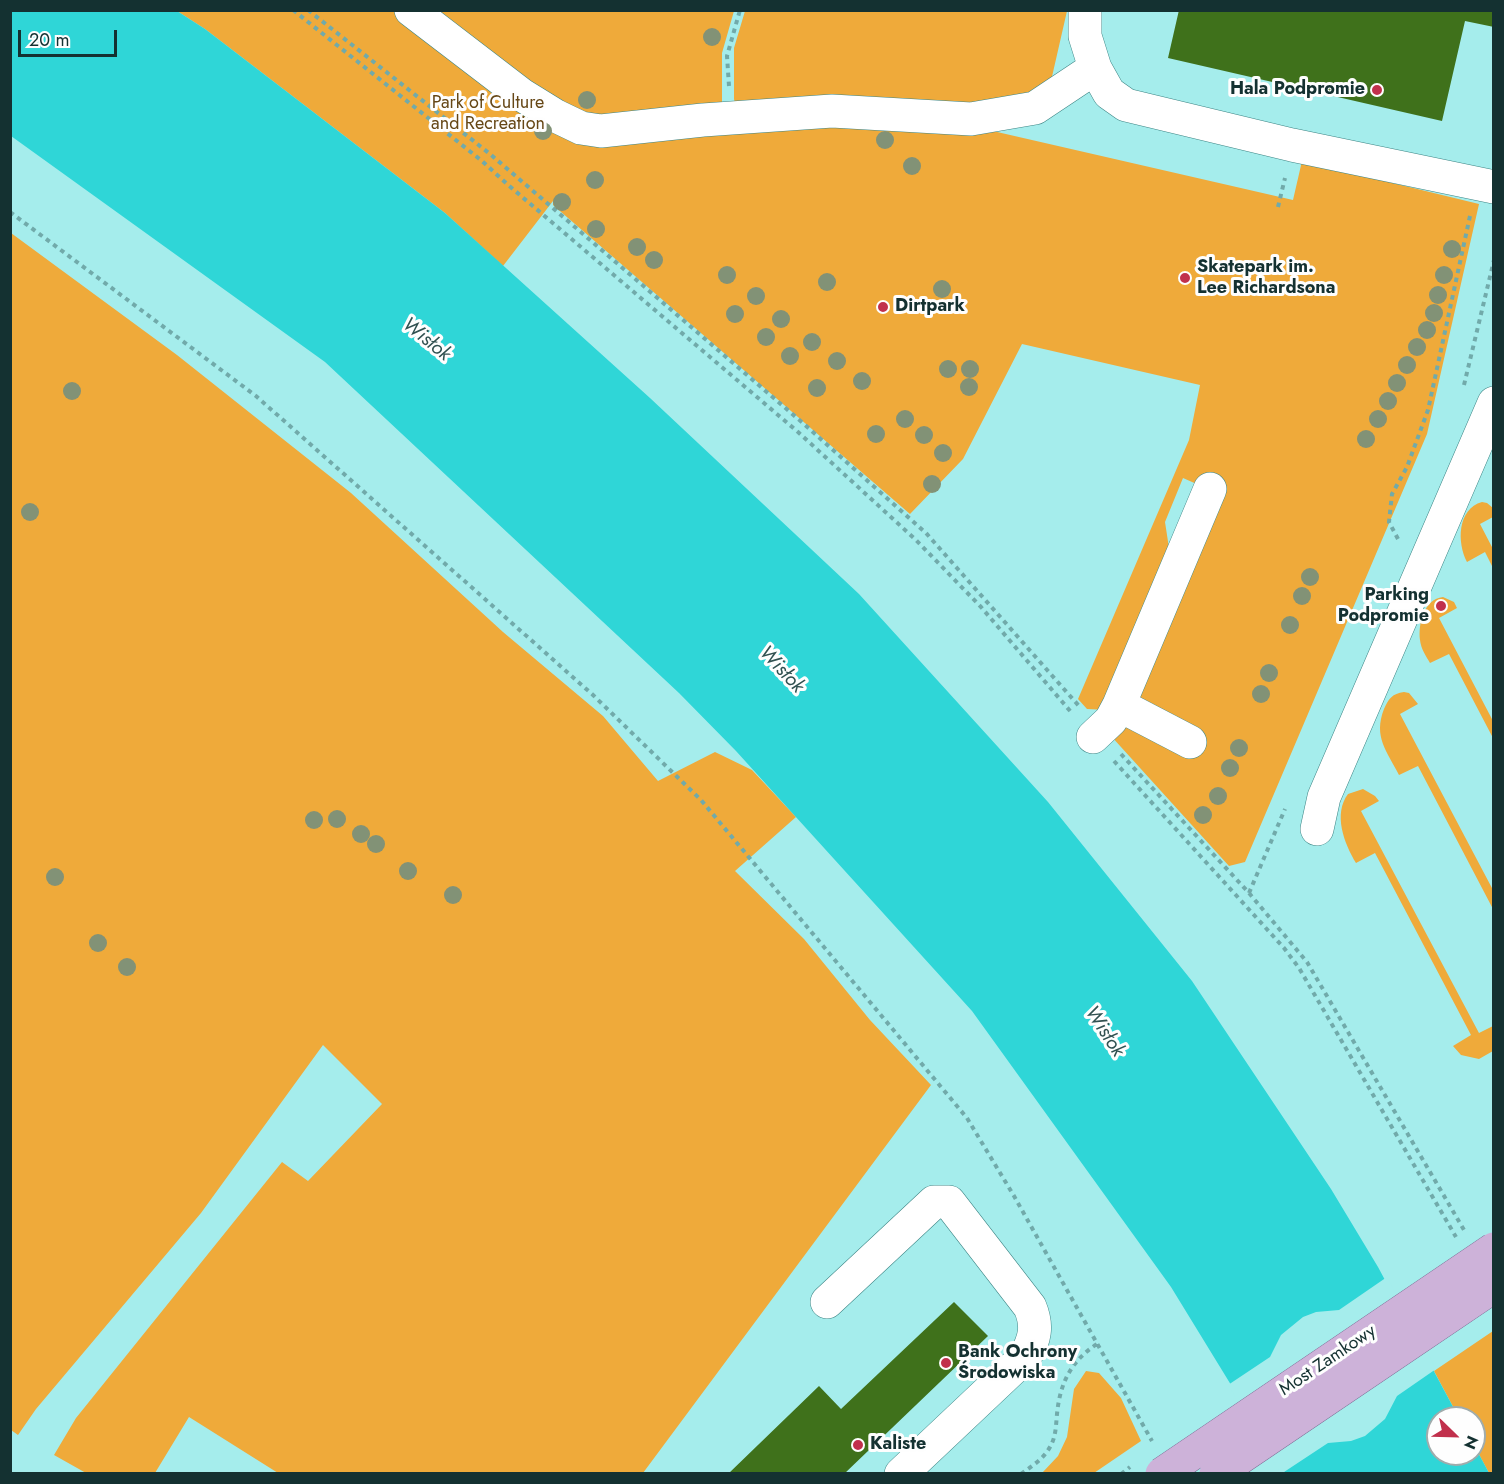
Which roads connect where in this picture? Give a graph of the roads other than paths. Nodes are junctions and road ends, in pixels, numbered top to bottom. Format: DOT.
graph roads {
  1 [pos="411,10"];
  2 [pos="1084,10"];
  3 [pos="1095,68"];
  4 [pos="1485,186"];
  5 [pos="1494,403"];
  6 [pos="1210,489"];
  7 [pos="1190,742"];
  8 [pos="1317,829"];
  9 [pos="1494,1250"];
  10 [pos="1494,1286"];
  11 [pos="827,1302"];
  12 [pos="1158,1459"];
  13 [pos="901,1473"];
  14 [pos="1216,1473"];
  1 -- 3 [label="lane"];
  2 -- 3 [label="lane"];
  3 -- 4 [label="lane"];
  5 -- 8 [label="lane"];
  6 -- 7 [label="lane"];
  9 -- 12 [label="main road, Most Zamkowy, bridge"];
  10 -- 14 [label="main road, Most Zamkowy, bridge"];
  11 -- 13 [label="lane"];
}
